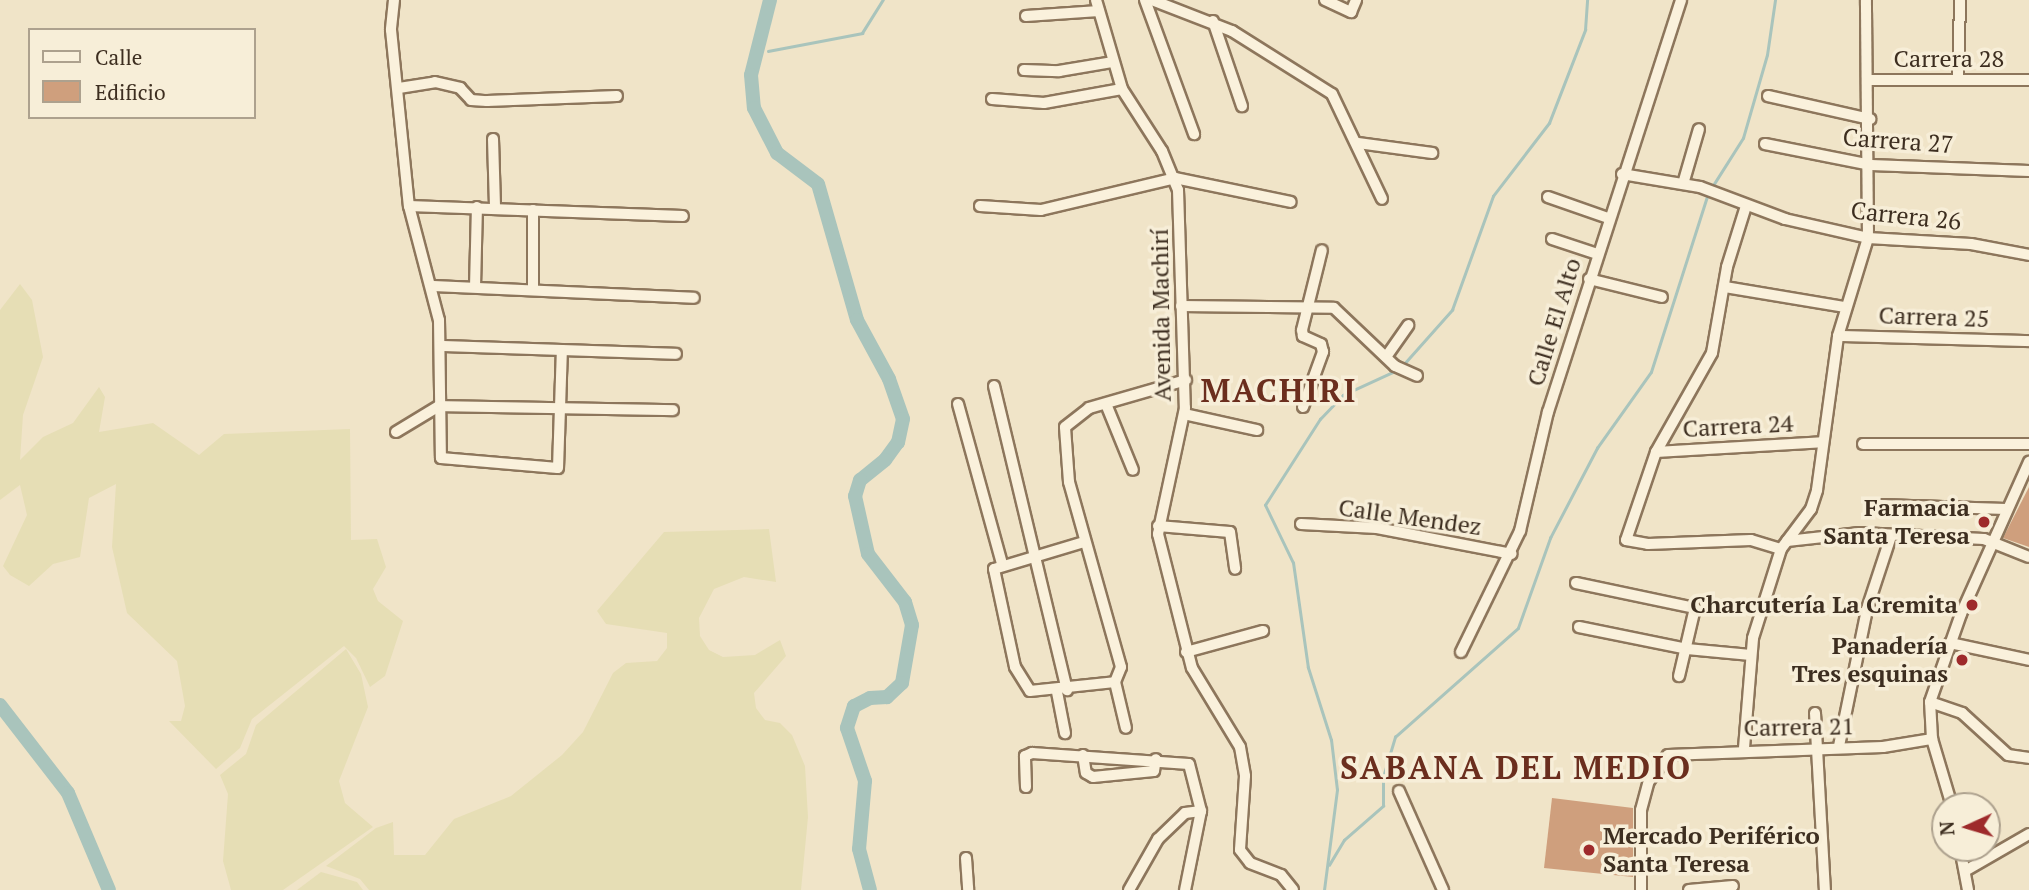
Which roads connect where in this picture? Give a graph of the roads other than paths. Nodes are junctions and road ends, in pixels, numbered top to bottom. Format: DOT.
graph roads {
  1 [pos="394,0"];
  2 [pos="1146,0"];
  3 [pos="1152,0"];
  4 [pos="1325,0"];
  5 [pos="1356,0"];
  6 [pos="1681,0"];
  7 [pos="1866,0"];
  8 [pos="1960,0"];
  9 [pos="1098,5"];
  10 [pos="1026,16"];
  11 [pos="1213,22"];
  12 [pos="1113,62"];
  13 [pos="1024,70"];
  14 [pos="1958,79"];
  15 [pos="1869,80"];
  16 [pos="2029,80"];
  17 [pos="399,88"];
  18 [pos="1122,89"];
  19 [pos="617,96"];
  20 [pos="1768,96"];
  21 [pos="992,99"];
  22 [pos="1242,106"];
  23 [pos="1870,120"];
  24 [pos="1699,128"];
  25 [pos="1194,134"];
  26 [pos="493,139"];
  27 [pos="1358,143"];
  28 [pos="1765,144"];
  29 [pos="1432,153"];
  30 [pos="1871,165"];
  31 [pos="2029,170"];
  32 [pos="1622,174"];
  33 [pos="1175,178"];
  34 [pos="1683,184"];
  35 [pos="1548,197"];
  36 [pos="1382,199"];
  37 [pos="1291,202"];
  38 [pos="409,206"];
  39 [pos="980,206"];
  40 [pos="1746,206"];
  41 [pos="477,207"];
  42 [pos="495,208"];
  43 [pos="533,210"];
  44 [pos="683,216"];
  45 [pos="1608,218"];
  46 [pos="1868,238"];
  47 [pos="1552,239"];
  48 [pos="1322,250"];
  49 [pos="1597,254"];
  50 [pos="2029,255"];
  51 [pos="1589,279"];
  52 [pos="433,286"];
  53 [pos="475,287"];
  54 [pos="1725,288"];
  55 [pos="533,289"];
  56 [pos="1662,297"];
  57 [pos="694,298"];
  58 [pos="1309,305"];
  59 [pos="1181,306"];
  60 [pos="1845,307"];
  61 [pos="1408,325"];
  62 [pos="1838,335"];
  63 [pos="2029,341"];
  64 [pos="441,346"];
  65 [pos="562,350"];
  66 [pos="676,354"];
  67 [pos="1386,357"];
  68 [pos="1411,375"];
  69 [pos="1186,380"];
  70 [pos="994,386"];
  71 [pos="958,404"];
  72 [pos="1106,404"];
  73 [pos="439,406"];
  74 [pos="561,407"];
  75 [pos="1303,407"];
  76 [pos="673,410"];
  77 [pos="1184,414"];
  78 [pos="1258,430"];
  79 [pos="396,432"];
  80 [pos="1822,442"];
  81 [pos="1864,444"];
  82 [pos="2029,444"];
  83 [pos="1656,452"];
  84 [pos="2029,462"];
  85 [pos="1133,470"];
  86 [pos="1880,505"];
  87 [pos="2006,509"];
  88 [pos="1301,524"];
  89 [pos="1158,526"];
  90 [pos="1891,536"];
  91 [pos="1084,542"];
  92 [pos="1991,542"];
  93 [pos="1784,545"];
  94 [pos="1512,554"];
  95 [pos="1038,555"];
  96 [pos="2029,557"];
  97 [pos="1002,564"];
  98 [pos="1235,569"];
  99 [pos="1576,583"];
  100 [pos="1579,627"];
  101 [pos="1263,631"];
  102 [pos="1950,643"];
  103 [pos="1687,649"];
  104 [pos="1186,652"];
  105 [pos="1461,653"];
  106 [pos="1751,655"];
  107 [pos="2029,660"];
  108 [pos="1679,676"];
  109 [pos="1115,682"];
  110 [pos="1062,691"];
  111 [pos="1930,702"];
  112 [pos="1815,713"];
  113 [pos="1126,728"];
  114 [pos="1065,733"];
  115 [pos="1931,739"];
  116 [pos="1812,746"];
  117 [pos="1839,746"];
  118 [pos="1744,748"];
  119 [pos="1083,755"];
  120 [pos="2029,758"];
  121 [pos="1156,759"];
  122 [pos="1026,787"];
  123 [pos="1398,791"];
  124 [pos="1948,792"];
  125 [pos="1201,811"];
  126 [pos="2029,834"];
  127 [pos="966,858"];
  128 [pos="1963,862"];
  129 [pos="1965,871"];
  130 [pos="1733,886"];
  131 [pos="968,890"];
  132 [pos="1129,890"];
  133 [pos="1185,890"];
  134 [pos="1293,890"];
  135 [pos="1443,890"];
  136 [pos="1641,890"];
  137 [pos="1689,890"];
  138 [pos="1825,890"];
  139 [pos="1968,890"];
  1 -- 17 [label="street"];
  2 -- 25 [label="street"];
  3 -- 11 [label="street"];
  4 -- 5 [label="street"];
  6 -- 32 [label="street, Calle El Alto"];
  7 -- 15 [label="street"];
  8 -- 14 [label="street"];
  9 -- 10 [label="street"];
  9 -- 12 [label="street, Avenida Machirí"];
  11 -- 22 [label="street"];
  11 -- 27 [label="street"];
  12 -- 13 [label="street"];
  12 -- 18 [label="street, Avenida Machirí"];
  14 -- 15 [label="street, Carrera 28"];
  14 -- 16 [label="street, Carrera 28"];
  15 -- 23 [label="street"];
  17 -- 19 [label="street"];
  17 -- 38 [label="street"];
  18 -- 21 [label="street"];
  18 -- 33 [label="street, Avenida Machirí"];
  20 -- 23 [label="street"];
  23 -- 30 [label="street"];
  24 -- 34 [label="street"];
  26 -- 42 [label="street"];
  27 -- 29 [label="street"];
  27 -- 36 [label="street"];
  28 -- 30 [label="street, Carrera 27"];
  30 -- 31 [label="street, Carrera 27"];
  30 -- 46 [label="street"];
  32 -- 34 [label="street, Carrera 26"];
  32 -- 45 [label="street, Calle El Alto"];
  33 -- 37 [label="street"];
  33 -- 39 [label="street"];
  33 -- 59 [label="street, Avenida Machirí"];
  34 -- 40 [label="street, Carrera 26"];
  35 -- 45 [label="street"];
  38 -- 41 [label="street"];
  38 -- 52 [label="street"];
  40 -- 46 [label="street, Carrera 26"];
  40 -- 54 [label="street"];
  41 -- 42 [label="street"];
  41 -- 53 [label="street"];
  42 -- 43 [label="street"];
  43 -- 44 [label="street"];
  43 -- 55 [label="street"];
  45 -- 49 [label="street, Calle El Alto"];
  46 -- 50 [label="street, Carrera 26"];
  46 -- 60 [label="street"];
  47 -- 49 [label="street"];
  48 -- 58 [label="street"];
  49 -- 51 [label="street, Calle El Alto"];
  51 -- 56 [label="street"];
  51 -- 94 [label="street, Calle El Alto"];
  52 -- 53 [label="street"];
  52 -- 64 [label="street"];
  53 -- 55 [label="street"];
  54 -- 60 [label="street"];
  54 -- 83 [label="street"];
  55 -- 57 [label="street"];
  58 -- 59 [label="street"];
  58 -- 67 [label="street"];
  58 -- 75 [label="street"];
  59 -- 69 [label="street, Avenida Machirí"];
  60 -- 62 [label="street"];
  61 -- 67 [label="street"];
  62 -- 63 [label="street, Carrera 25"];
  62 -- 80 [label="street"];
  64 -- 65 [label="street"];
  64 -- 73 [label="street"];
  65 -- 66 [label="street"];
  65 -- 74 [label="street"];
  67 -- 68 [label="street"];
  69 -- 72 [label="street"];
  69 -- 77 [label="street, Avenida Machirí"];
  70 -- 95 [label="street"];
  71 -- 97 [label="street"];
  72 -- 85 [label="street"];
  72 -- 91 [label="street"];
  73 -- 74 [label="street"];
  73 -- 74 [label="street"];
  73 -- 79 [label="street"];
  74 -- 76 [label="street"];
  77 -- 78 [label="street"];
  77 -- 89 [label="street, Avenida Machirí"];
  80 -- 83 [label="street, Carrera 24"];
  80 -- 93 [label="street"];
  81 -- 82 [label="street"];
  83 -- 93 [label="street"];
  84 -- 87 [label="street"];
  86 -- 87 [label="street"];
  87 -- 92 [label="street"];
  88 -- 94 [label="street, Calle Mendez"];
  89 -- 98 [label="street"];
  89 -- 104 [label="street, Avenida Machirí"];
  90 -- 92 [label="street"];
  90 -- 93 [label="street"];
  90 -- 117 [label="street"];
  91 -- 95 [label="street"];
  91 -- 109 [label="street"];
  92 -- 96 [label="street"];
  92 -- 102 [label="street"];
  93 -- 106 [label="street"];
  94 -- 105 [label="street, Calle El Alto"];
  95 -- 97 [label="street"];
  95 -- 110 [label="street"];
  97 -- 110 [label="street"];
  99 -- 103 [label="street"];
  100 -- 103 [label="street"];
  101 -- 104 [label="street"];
  102 -- 107 [label="street"];
  102 -- 111 [label="street"];
  103 -- 106 [label="street"];
  103 -- 108 [label="street"];
  104 -- 134 [label="street, Avenida Machirí"];
  106 -- 118 [label="street"];
  109 -- 110 [label="street"];
  109 -- 113 [label="street"];
  110 -- 114 [label="street"];
  111 -- 115 [label="street"];
  111 -- 120 [label="street"];
  112 -- 116 [label="street"];
  115 -- 117 [label="street, Carrera 21"];
  115 -- 124 [label="street"];
  116 -- 117 [label="street, Carrera 21"];
  116 -- 118 [label="street, Carrera 21"];
  116 -- 138 [label="street"];
  118 -- 136 [label="street, Carrera 21"];
  119 -- 121 [label="street"];
  119 -- 121 [label="street"];
  119 -- 122 [label="street"];
  121 -- 125 [label="street"];
  123 -- 135 [label="street"];
  125 -- 132 [label="street"];
  125 -- 133 [label="street"];
  126 -- 129 [label="street"];
  127 -- 131 [label="street"];
  128 -- 129 [label="street"];
  129 -- 139 [label="street"];
  130 -- 137 [label="street"];
}
